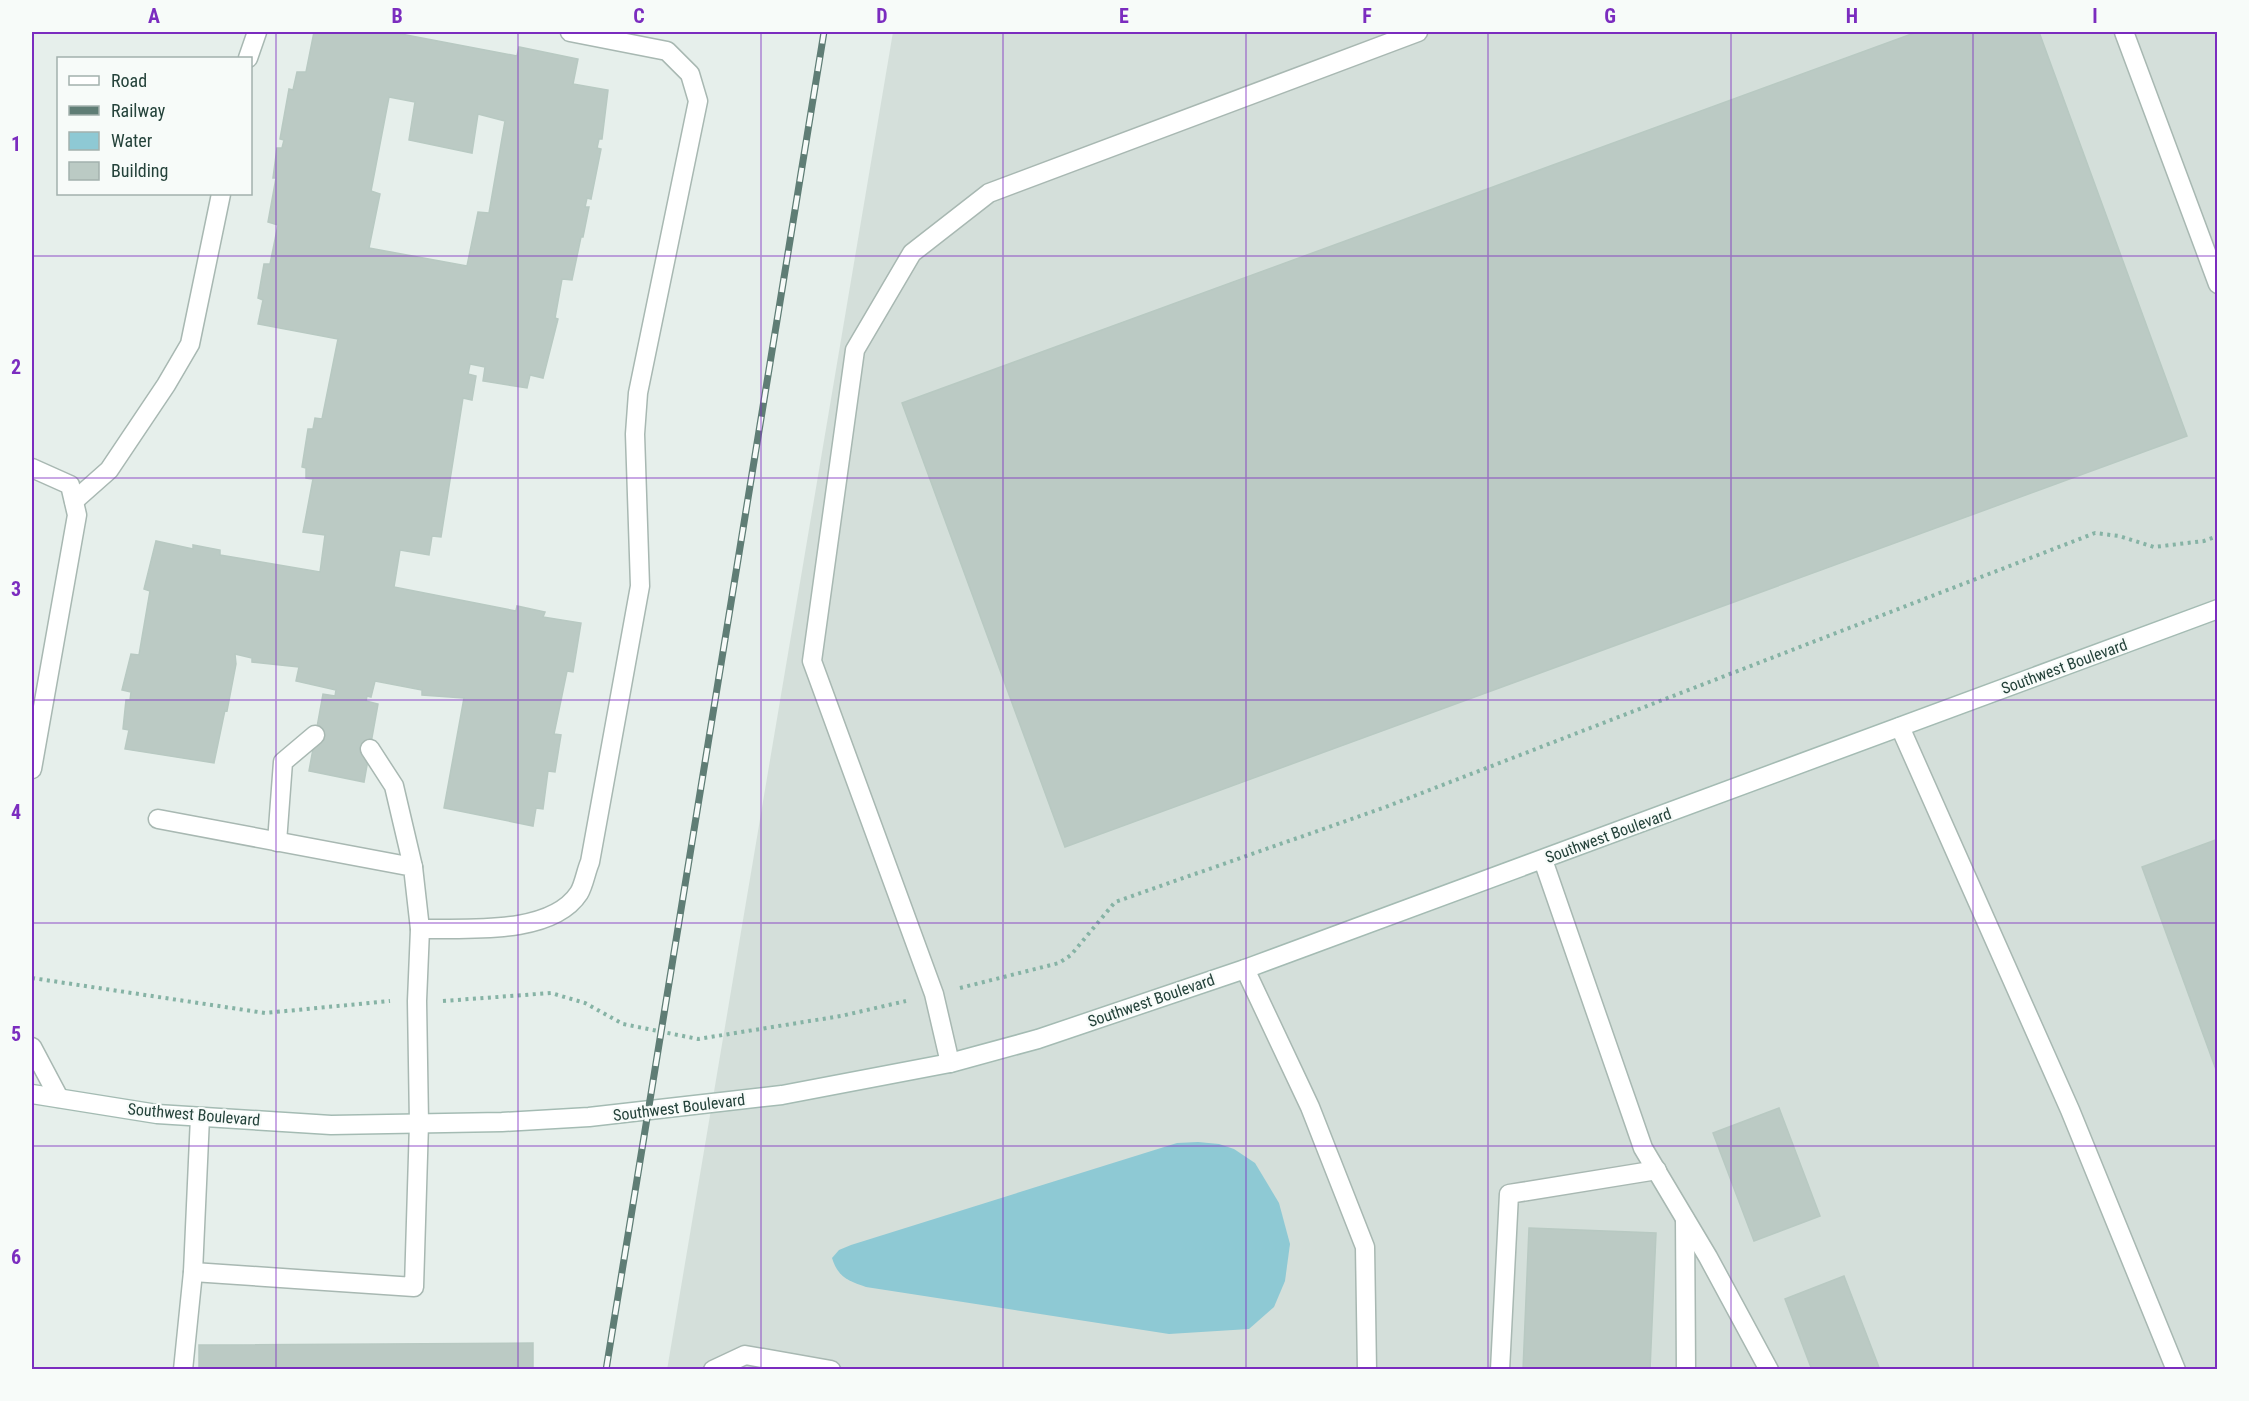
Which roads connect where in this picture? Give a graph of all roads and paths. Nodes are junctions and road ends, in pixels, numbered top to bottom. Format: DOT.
graph roads {
  1 [pos="257,32"];
  2 [pos="570,32"];
  3 [pos="1418,32"];
  4 [pos="2124,32"];
  5 [pos="248,57"];
  6 [pos="221,195"];
  7 [pos="2217,284"];
  8 [pos="32,468"];
  9 [pos="74,501"];
  10 [pos="2217,536"];
  11 [pos="2217,609"];
  12 [pos="1900,727"];
  13 [pos="315,735"];
  14 [pos="370,749"];
  15 [pos="32,769"];
  16 [pos="158,819"];
  17 [pos="277,842"];
  18 [pos="1543,860"];
  19 [pos="413,867"];
  20 [pos="420,929"];
  21 [pos="1245,969"];
  22 [pos="32,978"];
  23 [pos="934,994"];
  24 [pos="417,1001"];
  25 [pos="32,1047"];
  26 [pos="950,1063"];
  27 [pos="32,1094"];
  28 [pos="59,1098"];
  29 [pos="200,1117"];
  30 [pos="419,1123"];
  31 [pos="1657,1170"];
  32 [pos="1684,1217"];
  33 [pos="193,1272"];
  34 [pos="183,1370"];
  35 [pos="714,1370"];
  36 [pos="831,1370"];
  37 [pos="1367,1370"];
  38 [pos="1500,1370"];
  39 [pos="1686,1370"];
  40 [pos="1769,1370"];
  41 [pos="2176,1370"];
  1 -- 5 [label="street"];
  2 -- 20 [label="street"];
  3 -- 23 [label="street"];
  4 -- 7 [label="street"];
  6 -- 9 [label="street"];
  8 -- 9 [label="street"];
  9 -- 15 [label="street"];
  10 -- 23 [label="path"];
  11 -- 12 [label="street, Southwest Boulevard"];
  12 -- 18 [label="street, Southwest Boulevard"];
  12 -- 41 [label="street"];
  13 -- 17 [label="street"];
  14 -- 19 [label="street"];
  16 -- 17 [label="street"];
  17 -- 19 [label="street"];
  18 -- 21 [label="street, Southwest Boulevard"];
  18 -- 31 [label="street"];
  19 -- 20 [label="street"];
  20 -- 24 [label="street"];
  21 -- 26 [label="street, Southwest Boulevard"];
  21 -- 37 [label="street"];
  22 -- 24 [label="path"];
  23 -- 24 [label="path"];
  23 -- 26 [label="street"];
  24 -- 30 [label="street"];
  25 -- 28 [label="street"];
  26 -- 30 [label="street, Southwest Boulevard"];
  27 -- 28 [label="street, Southwest Boulevard"];
  28 -- 29 [label="street, Southwest Boulevard"];
  29 -- 30 [label="street, Southwest Boulevard"];
  29 -- 33 [label="street"];
  30 -- 33 [label="street"];
  31 -- 32 [label="street"];
  31 -- 38 [label="street"];
  32 -- 39 [label="street"];
  32 -- 40 [label="street"];
  33 -- 34 [label="street"];
  35 -- 36 [label="street"];
}
